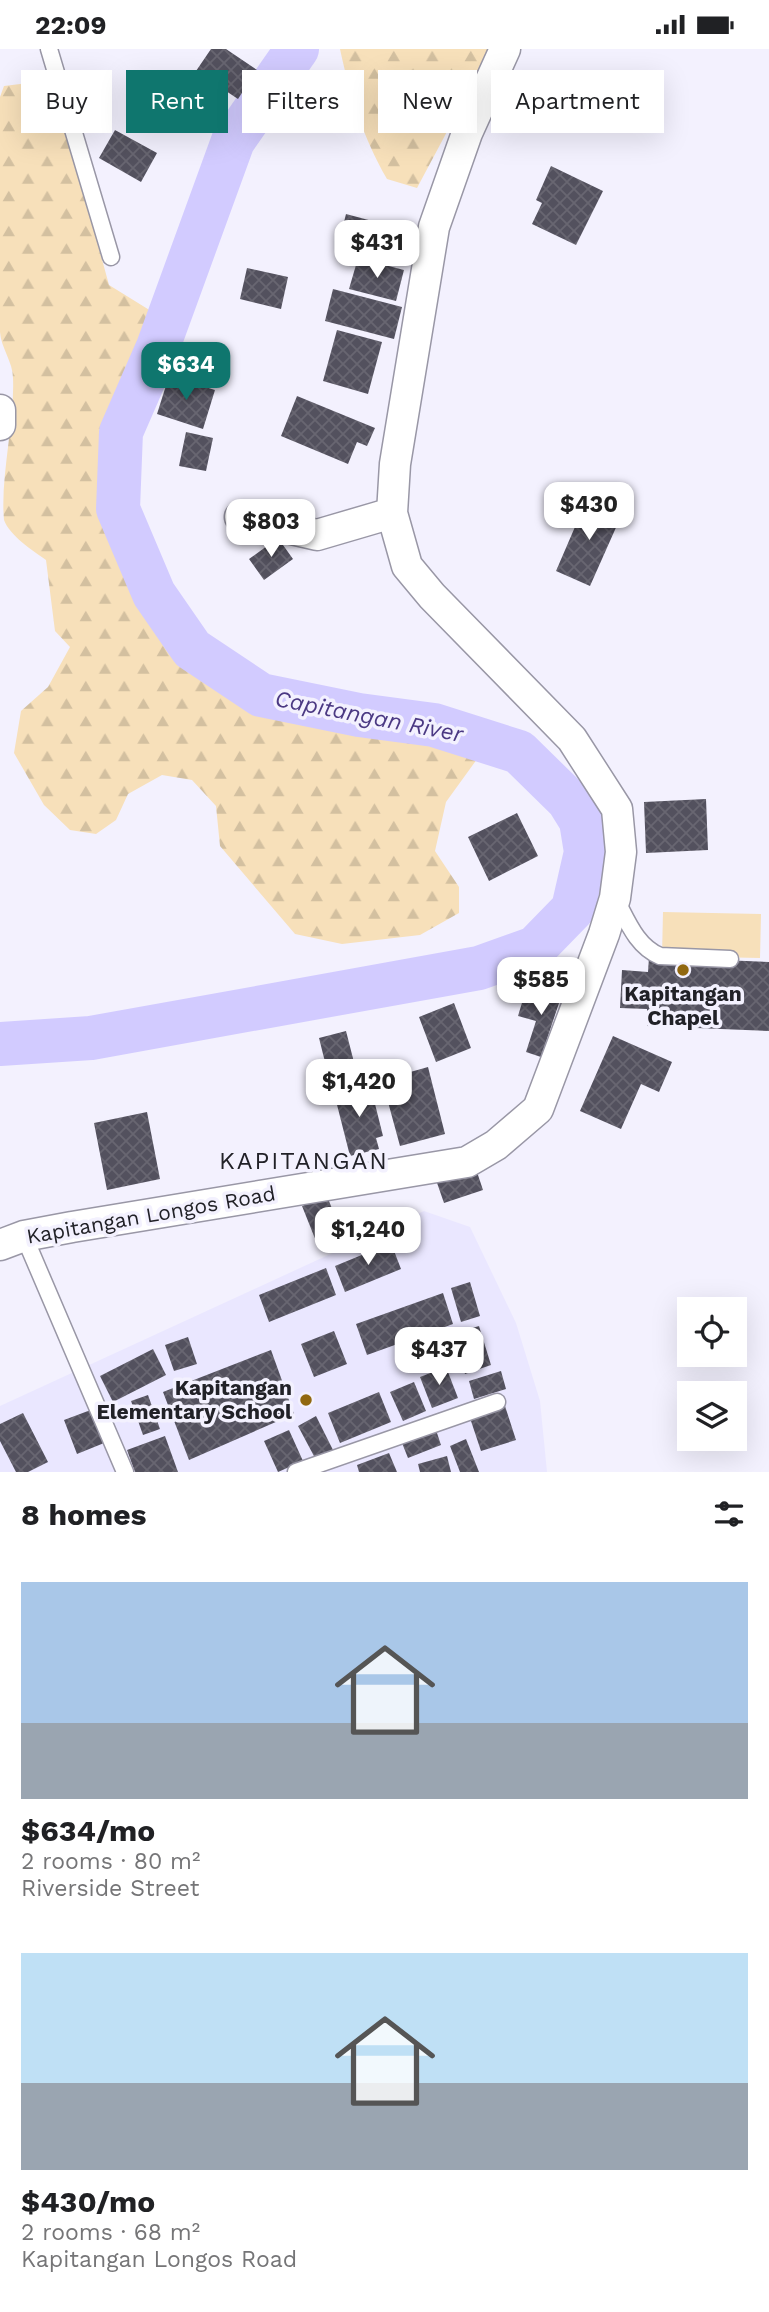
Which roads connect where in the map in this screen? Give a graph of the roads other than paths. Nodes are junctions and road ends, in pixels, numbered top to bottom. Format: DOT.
graph roads {
  1 [pos="49,49"];
  2 [pos="505,49"];
  3 [pos="111,257"];
  4 [pos="0,410"];
  5 [pos="0,425"];
  6 [pos="392,513"];
  7 [pos="240,517"];
  8 [pos="615,898"];
  9 [pos="730,959"];
  10 [pos="12,1240"];
  11 [pos="497,1402"];
  12 [pos="125,1472"];
  13 [pos="296,1472"];
  1 -- 3 [label="lane"];
  2 -- 6 [label="street, Kapitangan Longos Road"];
  4 -- 5 [label="street"];
  6 -- 7 [label="street"];
  6 -- 8 [label="street, Kapitangan Longos Road"];
  8 -- 9 [label="lane"];
  8 -- 10 [label="street, Kapitangan Longos Road"];
  10 -- 12 [label="lane"];
  11 -- 13 [label="lane"];
}
